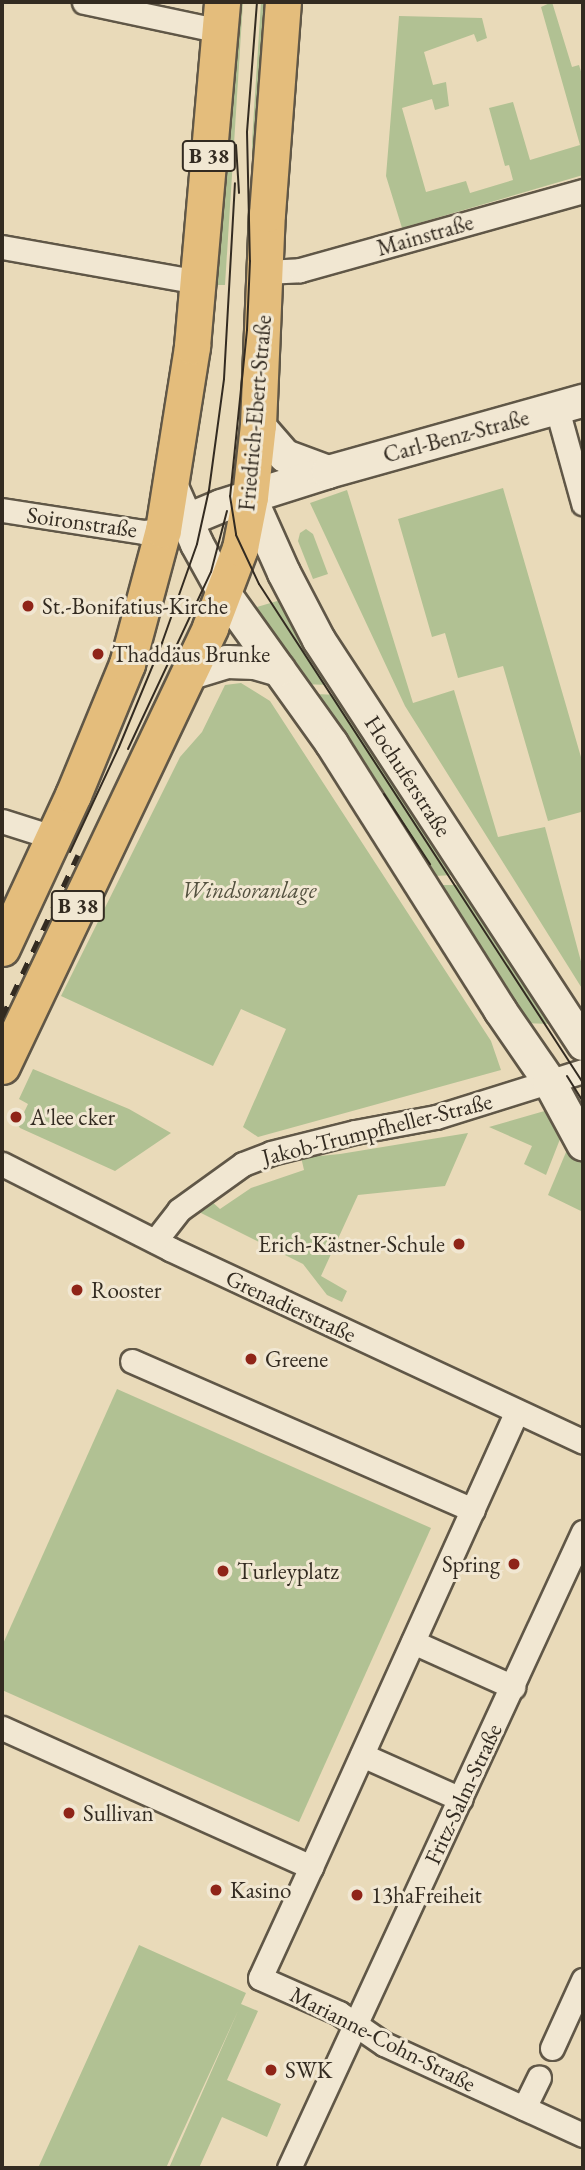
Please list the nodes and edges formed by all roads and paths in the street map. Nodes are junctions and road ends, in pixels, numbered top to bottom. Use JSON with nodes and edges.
{"nodes":[{"id":1,"x":84,"y":2,"type":"edge"},
{"id":2,"x":283,"y":2,"type":"edge"},
{"id":3,"x":221,"y":16,"type":"edge"},
{"id":4,"x":583,"y":191,"type":"edge"},
{"id":5,"x":2,"y":247,"type":"edge"},
{"id":6,"x":265,"y":272,"type":"junction"},
{"id":7,"x":198,"y":282,"type":"junction"},
{"id":8,"x":570,"y":405,"type":"edge"},
{"id":9,"x":258,"y":425,"type":"junction"},
{"id":10,"x":328,"y":472,"type":"junction"},
{"id":11,"x":250,"y":497,"type":"junction"},
{"id":12,"x":583,"y":503,"type":"edge"},
{"id":13,"x":2,"y":510,"type":"edge"},
{"id":14,"x":175,"y":525,"type":"junction"},
{"id":15,"x":224,"y":593,"type":"junction"},
{"id":16,"x":279,"y":670,"type":"junction"},
{"id":17,"x":188,"y":674,"type":"junction"},
{"id":18,"x":2,"y":821,"type":"edge"},
{"id":19,"x":52,"y":837,"type":"junction"},
{"id":20,"x":2,"y":948,"type":"edge"},
{"id":21,"x":583,"y":1044,"type":"edge"},
{"id":22,"x":2,"y":1066,"type":"edge"},
{"id":23,"x":583,"y":1071,"type":"edge"},
{"id":24,"x":549,"y":1081,"type":"junction"},
{"id":25,"x":583,"y":1144,"type":"edge"},
{"id":26,"x":2,"y":1164,"type":"edge"},
{"id":27,"x":155,"y":1241,"type":"junction"},
{"id":28,"x":132,"y":1361,"type":"dead end"},
{"id":29,"x":517,"y":1411,"type":"junction"},
{"id":30,"x":583,"y":1441,"type":"edge"},
{"id":31,"x":472,"y":1510,"type":"junction"},
{"id":32,"x":583,"y":1532,"type":"edge"},
{"id":33,"x":413,"y":1642,"type":"junction"},
{"id":34,"x":513,"y":1686,"type":"junction"},
{"id":35,"x":2,"y":1728,"type":"edge"},
{"id":36,"x":362,"y":1755,"type":"junction"},
{"id":37,"x":461,"y":1799,"type":"junction"},
{"id":38,"x":311,"y":1867,"type":"junction"},
{"id":39,"x":583,"y":1980,"type":"edge"},
{"id":40,"x":356,"y":2026,"type":"junction"},
{"id":41,"x":552,"y":2048,"type":"dead end"},
{"id":42,"x":540,"y":2077,"type":"dead end"},
{"id":43,"x":524,"y":2108,"type":"junction"},
{"id":44,"x":583,"y":2135,"type":"edge"},
{"id":45,"x":289,"y":2168,"type":"edge"}],
"edges":[{"from":1,"to":3,"type":"street"},
{"from":2,"to":6,"type":"main road","name":"Friedrich-Ebert-Straße","number":"B 38"},
{"from":3,"to":7,"type":"main road","number":"B 38"},
{"from":4,"to":6,"type":"street","name":"Mainstraße"},
{"from":5,"to":7,"type":"street"},
{"from":6,"to":9,"type":"main road","name":"Friedrich-Ebert-Straße","number":"B 38"},
{"from":7,"to":14,"type":"main road","number":"B 38"},
{"from":8,"to":10,"type":"street","name":"Carl-Benz-Straße"},
{"from":8,"to":12,"type":"street"},
{"from":9,"to":10,"type":"street"},
{"from":9,"to":11,"type":"main road","name":"Friedrich-Ebert-Straße","number":"B 38"},
{"from":10,"to":11,"type":"street","name":"Carl-Benz-Straße"},
{"from":11,"to":14,"type":"street","name":"Carl-Benz-Straße"},
{"from":11,"to":15,"type":"main road","name":"Friedrich-Ebert-Straße","number":"B 38"},
{"from":11,"to":21,"type":"street","name":"Hochuferstraße"},
{"from":13,"to":14,"type":"street","name":"Soironstraße"},
{"from":14,"to":15,"type":"street","name":"Hochuferstraße"},
{"from":14,"to":19,"type":"main road","number":"B 38"},
{"from":15,"to":16,"type":"street","name":"Hochuferstraße"},
{"from":15,"to":17,"type":"main road","name":"Friedrich-Ebert-Straße","number":"B 38"},
{"from":16,"to":17,"type":"street"},
{"from":16,"to":24,"type":"street","name":"Hochuferstraße"},
{"from":17,"to":22,"type":"main road","name":"Friedrich-Ebert-Straße","number":"B 38"},
{"from":18,"to":19,"type":"street"},
{"from":19,"to":20,"type":"main road","number":"B 38"},
{"from":23,"to":24,"type":"street","name":"Jakob-Trumpfheller-Straße"},
{"from":24,"to":25,"type":"street","name":"Hochuferstraße"},
{"from":24,"to":27,"type":"street","name":"Jakob-Trumpfheller-Straße"},
{"from":26,"to":27,"type":"street","name":"Grenadierstraße"},
{"from":27,"to":29,"type":"street","name":"Grenadierstraße"},
{"from":28,"to":31,"type":"street"},
{"from":29,"to":30,"type":"street","name":"Grenadierstraße"},
{"from":29,"to":31,"type":"street"},
{"from":31,"to":33,"type":"street"},
{"from":32,"to":34,"type":"street","name":"Fritz-Salm-Straße"},
{"from":33,"to":34,"type":"street"},
{"from":33,"to":36,"type":"street"},
{"from":34,"to":37,"type":"street","name":"Fritz-Salm-Straße"},
{"from":35,"to":38,"type":"street"},
{"from":36,"to":37,"type":"street"},
{"from":36,"to":38,"type":"street"},
{"from":37,"to":40,"type":"street","name":"Fritz-Salm-Straße"},
{"from":38,"to":40,"type":"street","name":"Marianne-Cohn-Straße"},
{"from":39,"to":41,"type":"street"},
{"from":40,"to":43,"type":"street","name":"Marianne-Cohn-Straße"},
{"from":40,"to":45,"type":"street","name":"Fritz-Salm-Straße"},
{"from":42,"to":43,"type":"street"},
{"from":43,"to":44,"type":"street","name":"Marianne-Cohn-Straße"}]}
